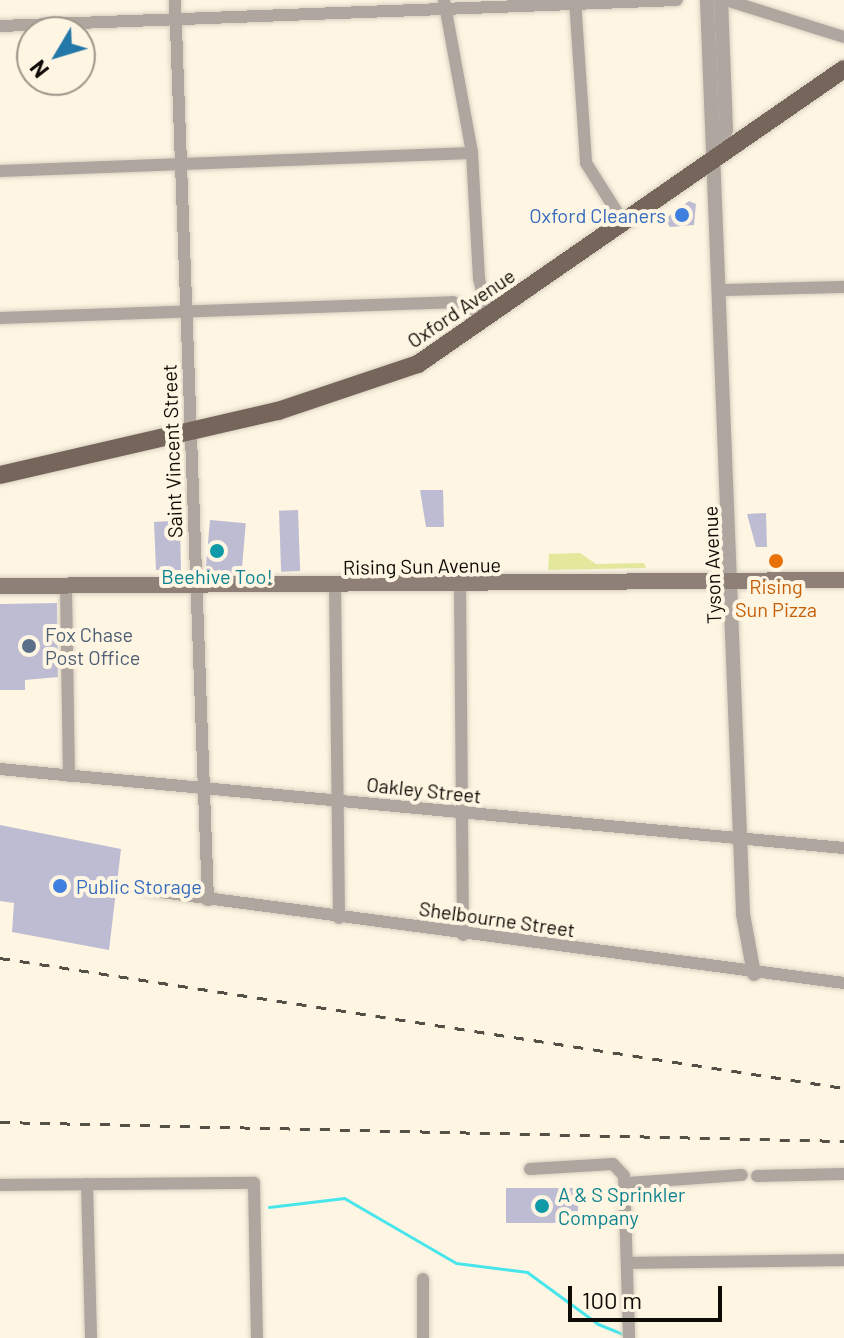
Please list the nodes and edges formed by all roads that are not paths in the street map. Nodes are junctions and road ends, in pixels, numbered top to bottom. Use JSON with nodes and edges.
{"nodes":[{"id":1,"x":175,"y":0,"type":"edge"},
{"id":2,"x":677,"y":0,"type":"edge"},
{"id":3,"x":707,"y":0,"type":"edge"},
{"id":4,"x":724,"y":0,"type":"edge"},
{"id":5,"x":575,"y":2,"type":"edge"},
{"id":6,"x":444,"y":5,"type":"edge"},
{"id":7,"x":176,"y":20,"type":"junction"},
{"id":8,"x":0,"y":26,"type":"edge"},
{"id":9,"x":844,"y":37,"type":"edge"},
{"id":10,"x":844,"y":69,"type":"edge"},
{"id":11,"x":472,"y":153,"type":"junction"},
{"id":12,"x":717,"y":154,"type":"junction"},
{"id":13,"x":181,"y":164,"type":"junction"},
{"id":14,"x":0,"y":171,"type":"edge"},
{"id":15,"x":624,"y":223,"type":"junction"},
{"id":16,"x":844,"y":287,"type":"edge"},
{"id":17,"x":722,"y":290,"type":"junction"},
{"id":18,"x":187,"y":310,"type":"junction"},
{"id":19,"x":489,"y":316,"type":"junction"},
{"id":20,"x":0,"y":318,"type":"edge"},
{"id":21,"x":191,"y":432,"type":"junction"},
{"id":22,"x":0,"y":475,"type":"edge"},
{"id":23,"x":844,"y":580,"type":"edge"},
{"id":24,"x":733,"y":582,"type":"junction"},
{"id":25,"x":0,"y":586,"type":"edge"},
{"id":26,"x":335,"y":586,"type":"junction"},
{"id":27,"x":460,"y":586,"type":"junction"},
{"id":28,"x":66,"y":587,"type":"junction"},
{"id":29,"x":196,"y":588,"type":"junction"},
{"id":30,"x":0,"y":769,"type":"edge"},
{"id":31,"x":69,"y":776,"type":"junction"},
{"id":32,"x":203,"y":790,"type":"junction"},
{"id":33,"x":339,"y":802,"type":"junction"},
{"id":34,"x":462,"y":814,"type":"junction"},
{"id":35,"x":740,"y":838,"type":"junction"},
{"id":36,"x":844,"y":848,"type":"edge"},
{"id":37,"x":146,"y":890,"type":"dead end"},
{"id":38,"x":208,"y":900,"type":"junction"},
{"id":39,"x":339,"y":918,"type":"junction"},
{"id":40,"x":463,"y":935,"type":"junction"},
{"id":41,"x":754,"y":974,"type":"junction"},
{"id":42,"x":844,"y":983,"type":"edge"},
{"id":43,"x":530,"y":1169,"type":"dead end"},
{"id":44,"x":844,"y":1174,"type":"edge"},
{"id":45,"x":742,"y":1175,"type":"dead end"},
{"id":46,"x":757,"y":1176,"type":"dead end"},
{"id":47,"x":627,"y":1183,"type":"junction"},
{"id":48,"x":87,"y":1184,"type":"junction"},
{"id":49,"x":0,"y":1185,"type":"edge"},
{"id":50,"x":844,"y":1260,"type":"edge"},
{"id":51,"x":628,"y":1263,"type":"junction"},
{"id":52,"x":423,"y":1279,"type":"dead end"},
{"id":53,"x":91,"y":1338,"type":"edge"},
{"id":54,"x":257,"y":1338,"type":"edge"},
{"id":55,"x":423,"y":1338,"type":"edge"},
{"id":56,"x":629,"y":1338,"type":"edge"}],
"edges":[{"from":1,"to":7,"type":"street","name":"Saint Vincent Street"},
{"from":2,"to":5,"type":"street"},
{"from":3,"to":12,"type":"street","name":"Tyson Avenue"},
{"from":4,"to":9,"type":"street"},
{"from":4,"to":12,"type":"street","name":"Tyson Avenue"},
{"from":5,"to":6,"type":"street"},
{"from":5,"to":15,"type":"street"},
{"from":6,"to":7,"type":"street"},
{"from":6,"to":11,"type":"street"},
{"from":7,"to":8,"type":"street"},
{"from":7,"to":13,"type":"street","name":"Saint Vincent Street"},
{"from":10,"to":12,"type":"main road","name":"Oxford Avenue"},
{"from":11,"to":13,"type":"street"},
{"from":11,"to":19,"type":"street"},
{"from":12,"to":15,"type":"main road","name":"Oxford Avenue"},
{"from":12,"to":17,"type":"street","name":"Tyson Avenue"},
{"from":13,"to":14,"type":"street"},
{"from":13,"to":18,"type":"street","name":"Saint Vincent Street"},
{"from":15,"to":19,"type":"main road","name":"Oxford Avenue"},
{"from":16,"to":17,"type":"street"},
{"from":17,"to":24,"type":"street","name":"Tyson Avenue"},
{"from":18,"to":19,"type":"street"},
{"from":18,"to":20,"type":"street"},
{"from":18,"to":21,"type":"street","name":"Saint Vincent Street"},
{"from":19,"to":21,"type":"main road","name":"Oxford Avenue"},
{"from":21,"to":22,"type":"main road","name":"Oxford Avenue"},
{"from":21,"to":29,"type":"street","name":"Saint Vincent Street"},
{"from":23,"to":24,"type":"main road","name":"Rising Sun Avenue"},
{"from":24,"to":27,"type":"main road","name":"Rising Sun Avenue"},
{"from":24,"to":35,"type":"street","name":"Tyson Avenue"},
{"from":25,"to":28,"type":"main road","name":"Rising Sun Avenue"},
{"from":26,"to":27,"type":"main road","name":"Rising Sun Avenue"},
{"from":26,"to":29,"type":"main road","name":"Rising Sun Avenue"},
{"from":26,"to":33,"type":"street"},
{"from":27,"to":34,"type":"street"},
{"from":28,"to":29,"type":"main road","name":"Rising Sun Avenue"},
{"from":28,"to":31,"type":"street"},
{"from":29,"to":32,"type":"street","name":"Saint Vincent Street"},
{"from":30,"to":31,"type":"street","name":"Oakley Street"},
{"from":31,"to":32,"type":"street","name":"Oakley Street"},
{"from":32,"to":33,"type":"street","name":"Oakley Street"},
{"from":32,"to":38,"type":"street","name":"Saint Vincent Street"},
{"from":33,"to":34,"type":"street","name":"Oakley Street"},
{"from":33,"to":39,"type":"street"},
{"from":34,"to":35,"type":"street","name":"Oakley Street"},
{"from":34,"to":40,"type":"street"},
{"from":35,"to":36,"type":"street","name":"Oakley Street"},
{"from":35,"to":41,"type":"street","name":"Tyson Avenue"},
{"from":37,"to":38,"type":"street","name":"Shelbourne Street"},
{"from":38,"to":39,"type":"street","name":"Shelbourne Street"},
{"from":39,"to":40,"type":"street","name":"Shelbourne Street"},
{"from":40,"to":41,"type":"street","name":"Shelbourne Street"},
{"from":41,"to":42,"type":"street","name":"Shelbourne Street"},
{"from":43,"to":47,"type":"street"},
{"from":44,"to":46,"type":"street"},
{"from":45,"to":47,"type":"street"},
{"from":47,"to":51,"type":"street"},
{"from":48,"to":49,"type":"street"},
{"from":48,"to":53,"type":"street"},
{"from":48,"to":54,"type":"street"},
{"from":50,"to":51,"type":"street"},
{"from":51,"to":56,"type":"street"},
{"from":52,"to":55,"type":"street"}]}
